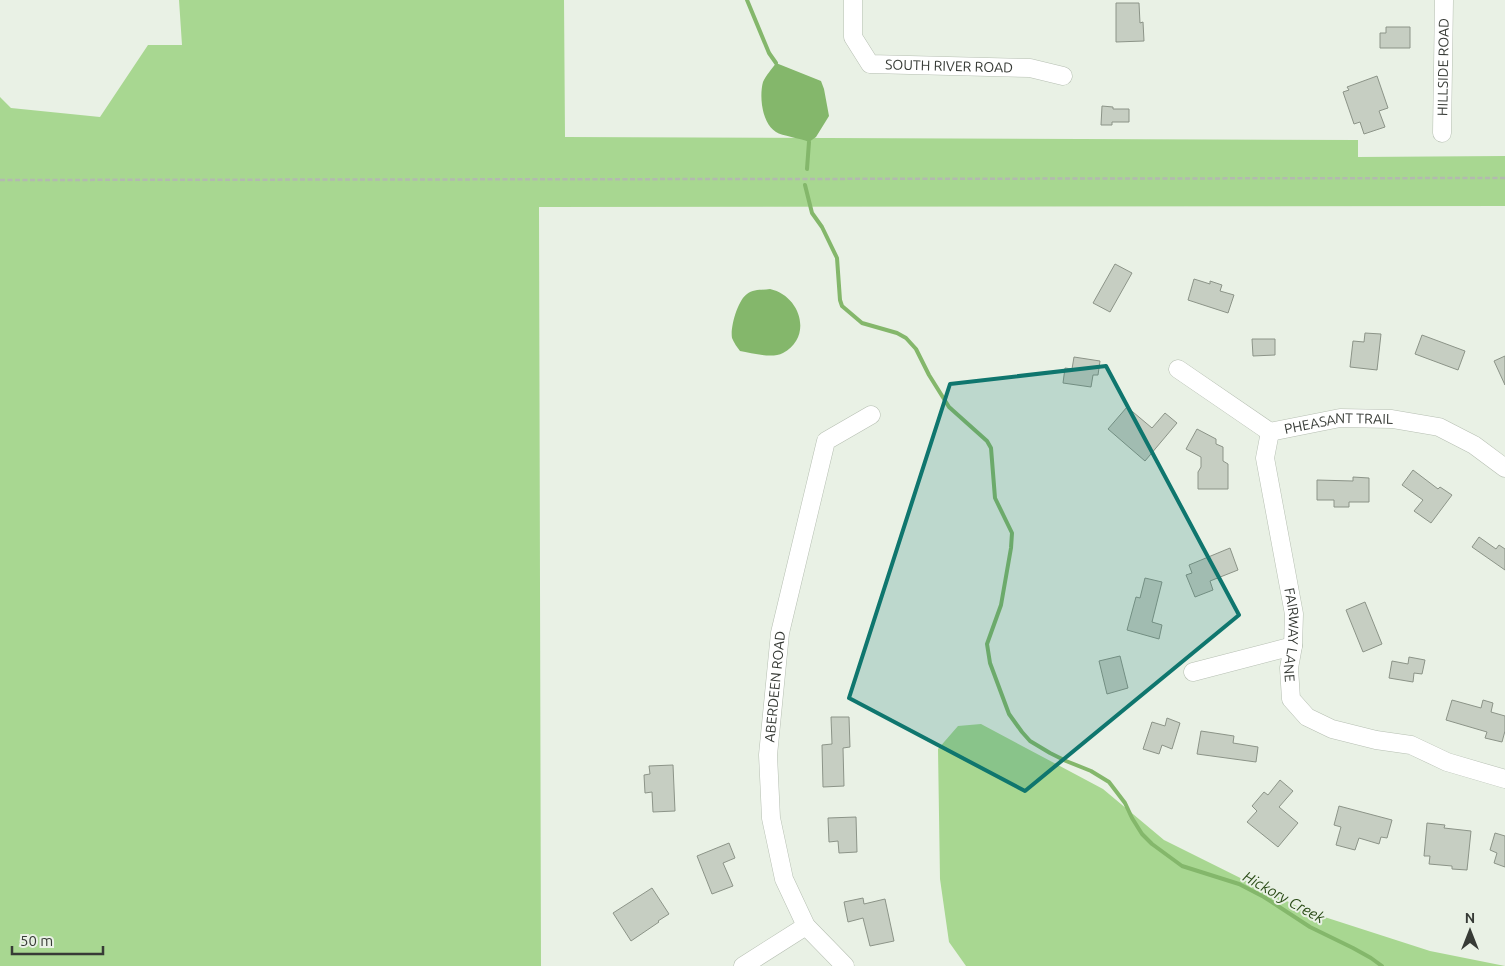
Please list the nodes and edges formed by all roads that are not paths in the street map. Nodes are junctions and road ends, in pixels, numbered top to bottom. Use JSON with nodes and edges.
{"nodes":[{"id":1,"x":854,"y":0,"type":"edge"},
{"id":2,"x":1444,"y":0,"type":"edge"},
{"id":3,"x":1063,"y":76,"type":"dead end"},
{"id":4,"x":1442,"y":133,"type":"dead end"},
{"id":5,"x":1178,"y":369,"type":"dead end"},
{"id":6,"x":872,"y":416,"type":"dead end"},
{"id":7,"x":1270,"y":432,"type":"junction"},
{"id":8,"x":1505,"y":468,"type":"edge"},
{"id":9,"x":1293,"y":646,"type":"junction"},
{"id":10,"x":1193,"y":672,"type":"dead end"},
{"id":11,"x":1505,"y":779,"type":"edge"},
{"id":12,"x":806,"y":926,"type":"junction"},
{"id":13,"x":743,"y":966,"type":"edge"},
{"id":14,"x":845,"y":966,"type":"edge"}],
"edges":[{"from":1,"to":3,"type":"street","name":"SOUTH RIVER ROAD"},
{"from":2,"to":4,"type":"street","name":"HILLSIDE ROAD"},
{"from":5,"to":7,"type":"street","name":"PHEASANT TRAIL"},
{"from":6,"to":12,"type":"street","name":"ABERDEEN ROAD"},
{"from":7,"to":8,"type":"street","name":"PHEASANT TRAIL"},
{"from":7,"to":9,"type":"street","name":"FAIRWAY LANE"},
{"from":9,"to":10,"type":"street"},
{"from":9,"to":11,"type":"street","name":"FAIRWAY LANE"},
{"from":12,"to":13,"type":"street"},
{"from":12,"to":14,"type":"street","name":"ABERDEEN ROAD"}]}
